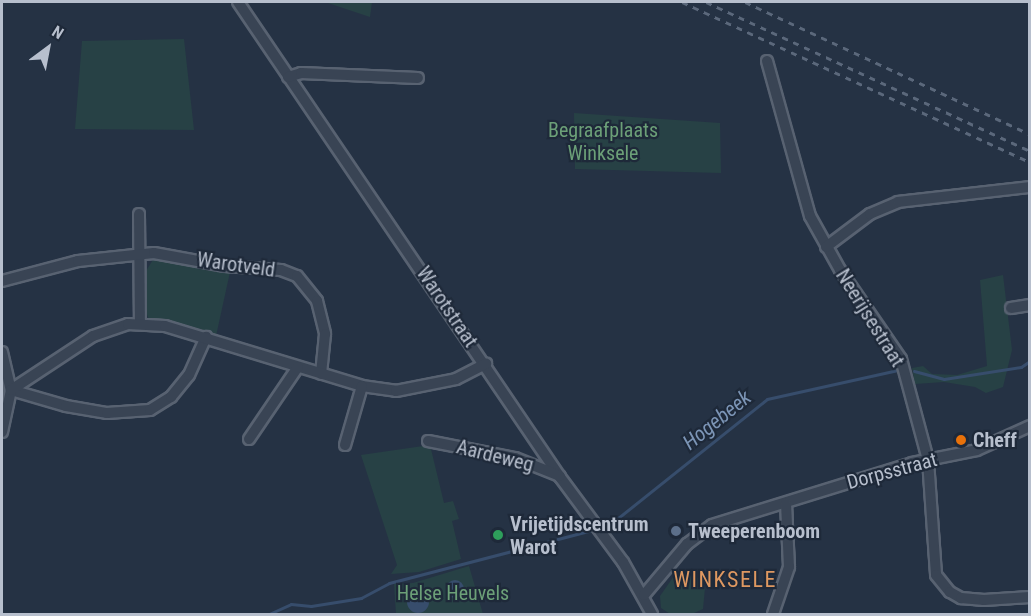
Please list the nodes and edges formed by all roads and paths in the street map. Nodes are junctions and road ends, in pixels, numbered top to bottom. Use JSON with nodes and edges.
{"nodes":[{"id":1,"x":238,"y":2,"type":"edge"},
{"id":2,"x":767,"y":61,"type":"dead end"},
{"id":3,"x":288,"y":77,"type":"junction"},
{"id":4,"x":418,"y":78,"type":"dead end"},
{"id":5,"x":1029,"y":187,"type":"edge"},
{"id":6,"x":139,"y":214,"type":"dead end"},
{"id":7,"x":826,"y":247,"type":"junction"},
{"id":8,"x":141,"y":255,"type":"junction"},
{"id":9,"x":2,"y":281,"type":"edge"},
{"id":10,"x":1029,"y":305,"type":"edge"},
{"id":11,"x":1011,"y":308,"type":"dead end"},
{"id":12,"x":140,"y":323,"type":"junction"},
{"id":13,"x":206,"y":337,"type":"junction"},
{"id":14,"x":2,"y":352,"type":"edge"},
{"id":15,"x":486,"y":364,"type":"junction"},
{"id":16,"x":298,"y":367,"type":"junction"},
{"id":17,"x":321,"y":374,"type":"junction"},
{"id":18,"x":362,"y":386,"type":"junction"},
{"id":19,"x":11,"y":390,"type":"junction"},
{"id":20,"x":1029,"y":426,"type":"edge"},
{"id":21,"x":2,"y":432,"type":"edge"},
{"id":22,"x":249,"y":439,"type":"dead end"},
{"id":23,"x":428,"y":441,"type":"dead end"},
{"id":24,"x":345,"y":445,"type":"dead end"},
{"id":25,"x":928,"y":460,"type":"junction"},
{"id":26,"x":560,"y":477,"type":"junction"},
{"id":27,"x":786,"y":503,"type":"junction"},
{"id":28,"x":644,"y":595,"type":"junction"},
{"id":29,"x":1029,"y":597,"type":"edge"},
{"id":30,"x":652,"y":615,"type":"edge"},
{"id":31,"x":773,"y":615,"type":"edge"}],
"edges":[{"from":1,"to":3,"type":"street","name":"Warotstraat"},
{"from":2,"to":7,"type":"street","name":"Neerijsestraat"},
{"from":3,"to":4,"type":"street"},
{"from":3,"to":15,"type":"street","name":"Warotstraat"},
{"from":5,"to":7,"type":"street","name":"Neerijsestraat"},
{"from":6,"to":8,"type":"street"},
{"from":7,"to":25,"type":"street","name":"Neerijsestraat"},
{"from":8,"to":9,"type":"street","name":"Warotveld"},
{"from":8,"to":12,"type":"street"},
{"from":8,"to":17,"type":"street","name":"Warotveld"},
{"from":10,"to":11,"type":"street"},
{"from":12,"to":13,"type":"street"},
{"from":12,"to":19,"type":"street"},
{"from":13,"to":16,"type":"street"},
{"from":13,"to":19,"type":"street"},
{"from":14,"to":19,"type":"street"},
{"from":15,"to":18,"type":"street"},
{"from":15,"to":26,"type":"street","name":"Warotstraat"},
{"from":16,"to":17,"type":"street"},
{"from":16,"to":22,"type":"street"},
{"from":17,"to":18,"type":"street"},
{"from":18,"to":24,"type":"street"},
{"from":19,"to":21,"type":"street"},
{"from":20,"to":25,"type":"street","name":"Dorpsstraat"},
{"from":23,"to":26,"type":"street","name":"Aardeweg"},
{"from":25,"to":27,"type":"street","name":"Dorpsstraat"},
{"from":25,"to":29,"type":"street","name":"Neerijsestraat"},
{"from":26,"to":28,"type":"street","name":"Warotstraat"},
{"from":27,"to":28,"type":"street","name":"Dorpsstraat"},
{"from":27,"to":31,"type":"street"},
{"from":28,"to":30,"type":"street","name":"Warotstraat"}]}
